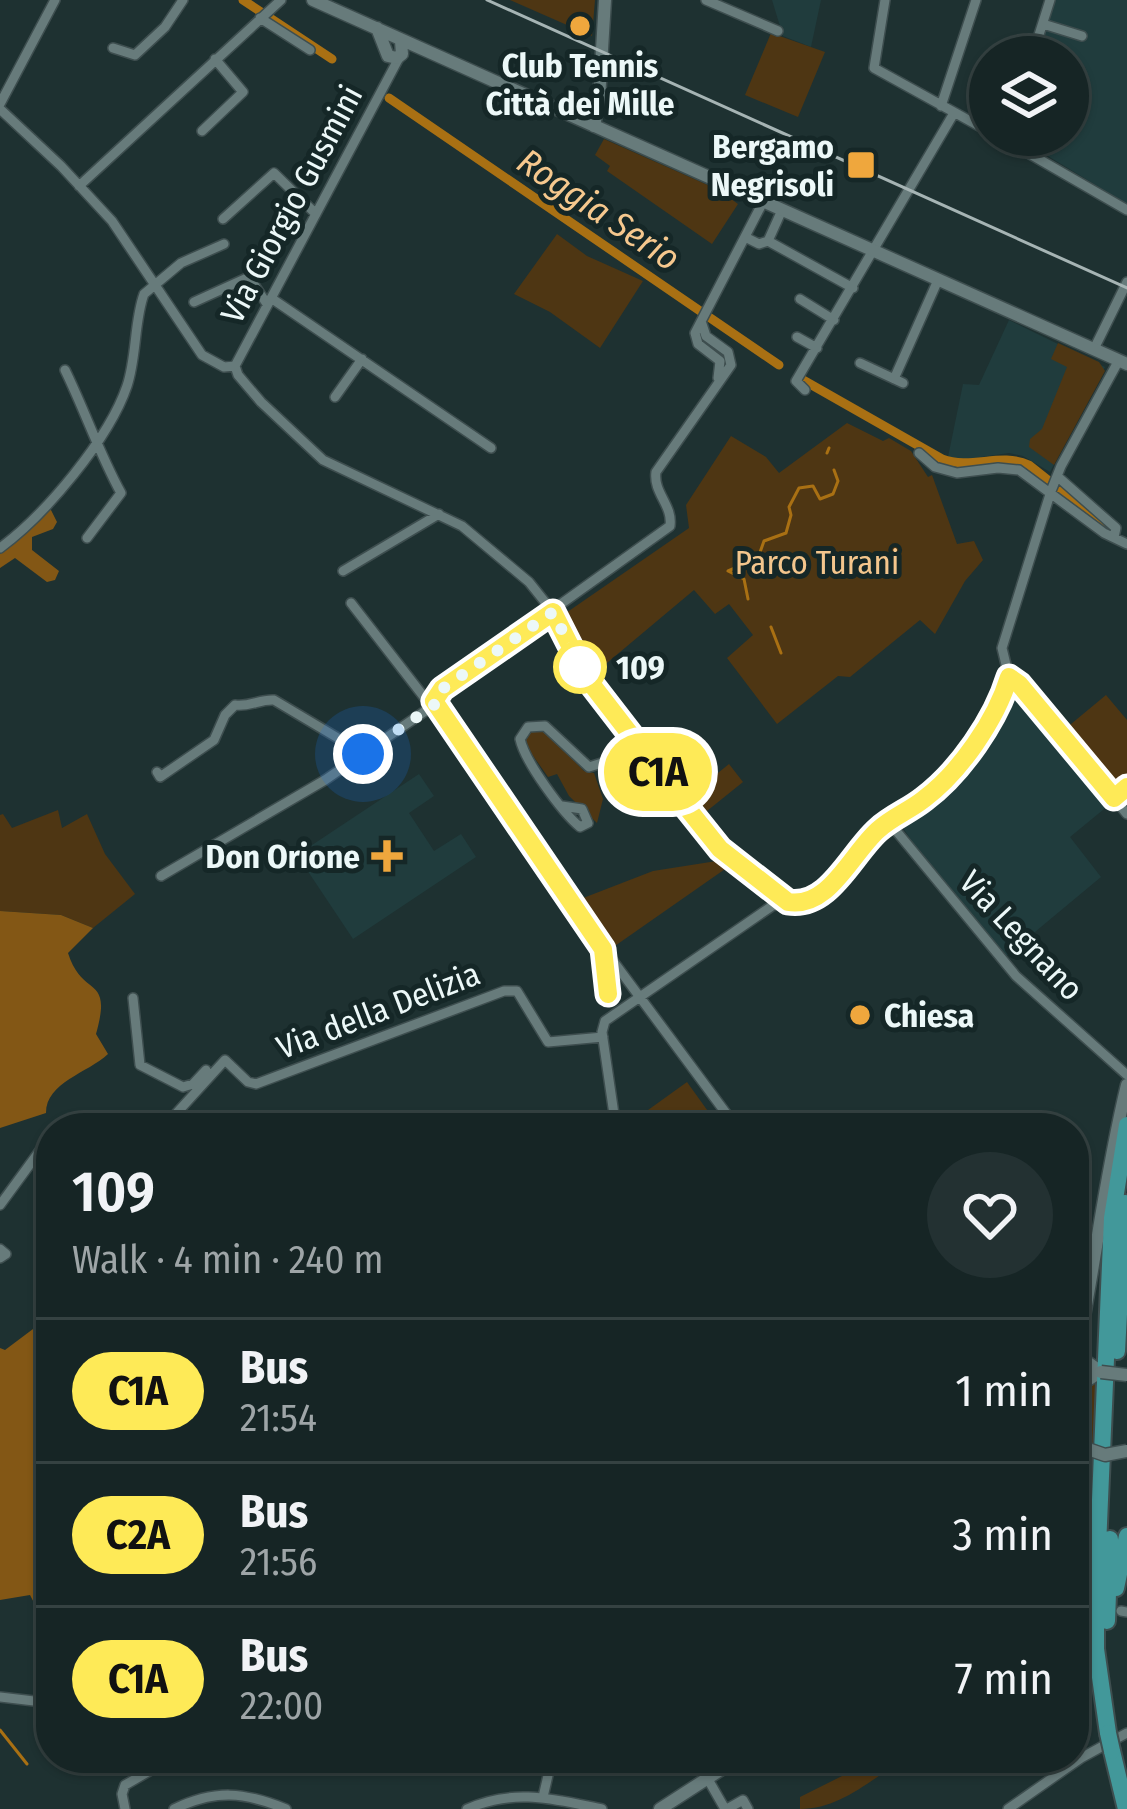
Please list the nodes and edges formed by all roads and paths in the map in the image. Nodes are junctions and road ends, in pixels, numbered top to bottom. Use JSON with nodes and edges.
{"nodes":[{"id":1,"x":55,"y":0,"type":"edge"},
{"id":2,"x":183,"y":0,"type":"edge"},
{"id":3,"x":313,"y":0,"type":"edge"},
{"id":4,"x":605,"y":0,"type":"edge"},
{"id":5,"x":706,"y":0,"type":"edge"},
{"id":6,"x":884,"y":0,"type":"edge"},
{"id":7,"x":976,"y":0,"type":"edge"},
{"id":8,"x":1050,"y":0,"type":"edge"},
{"id":9,"x":276,"y":4,"type":"edge"},
{"id":10,"x":260,"y":18,"type":"junction"},
{"id":11,"x":1043,"y":24,"type":"junction"},
{"id":12,"x":778,"y":31,"type":"dead end"},
{"id":13,"x":1039,"y":36,"type":"edge"},
{"id":14,"x":1082,"y":36,"type":"dead end"},
{"id":15,"x":113,"y":48,"type":"dead end"},
{"id":16,"x":310,"y":50,"type":"dead end"},
{"id":17,"x":398,"y":50,"type":"junction"},
{"id":18,"x":215,"y":59,"type":"junction"},
{"id":19,"x":0,"y":106,"type":"edge"},
{"id":20,"x":941,"y":106,"type":"junction"},
{"id":21,"x":954,"y":113,"type":"junction"},
{"id":22,"x":969,"y":120,"type":"edge"},
{"id":23,"x":594,"y":126,"type":"junction"},
{"id":24,"x":202,"y":131,"type":"dead end"},
{"id":25,"x":1036,"y":156,"type":"edge"},
{"id":26,"x":79,"y":186,"type":"junction"},
{"id":27,"x":763,"y":202,"type":"junction"},
{"id":28,"x":782,"y":210,"type":"junction"},
{"id":29,"x":1127,"y":210,"type":"edge"},
{"id":30,"x":316,"y":214,"type":"junction"},
{"id":31,"x":223,"y":219,"type":"dead end"},
{"id":32,"x":745,"y":237,"type":"junction"},
{"id":33,"x":768,"y":241,"type":"junction"},
{"id":34,"x":224,"y":244,"type":"dead end"},
{"id":35,"x":873,"y":250,"type":"junction"},
{"id":36,"x":938,"y":280,"type":"junction"},
{"id":37,"x":1127,"y":282,"type":"edge"},
{"id":38,"x":152,"y":285,"type":"junction"},
{"id":39,"x":853,"y":288,"type":"junction"},
{"id":40,"x":800,"y":299,"type":"dead end"},
{"id":41,"x":269,"y":301,"type":"junction"},
{"id":42,"x":194,"y":302,"type":"dead end"},
{"id":43,"x":834,"y":320,"type":"junction"},
{"id":44,"x":797,"y":337,"type":"dead end"},
{"id":45,"x":817,"y":348,"type":"junction"},
{"id":46,"x":1094,"y":349,"type":"junction"},
{"id":47,"x":362,"y":358,"type":"junction"},
{"id":48,"x":860,"y":362,"type":"dead end"},
{"id":49,"x":1123,"y":362,"type":"edge"},
{"id":50,"x":235,"y":366,"type":"junction"},
{"id":51,"x":64,"y":370,"type":"dead end"},
{"id":52,"x":806,"y":390,"type":"dead end"},
{"id":53,"x":335,"y":397,"type":"dead end"},
{"id":54,"x":95,"y":440,"type":"junction"},
{"id":55,"x":491,"y":448,"type":"dead end"},
{"id":56,"x":920,"y":453,"type":"dead end"},
{"id":57,"x":1057,"y":477,"type":"junction"},
{"id":58,"x":1051,"y":491,"type":"junction"},
{"id":59,"x":440,"y":514,"type":"junction"},
{"id":60,"x":1114,"y":537,"type":"junction"},
{"id":61,"x":87,"y":538,"type":"dead end"},
{"id":62,"x":1127,"y":544,"type":"edge"},
{"id":63,"x":0,"y":548,"type":"edge"},
{"id":64,"x":343,"y":571,"type":"dead end"},
{"id":65,"x":351,"y":603,"type":"dead end"},
{"id":66,"x":553,"y":612,"type":"junction"},
{"id":67,"x":1009,"y":677,"type":"junction"},
{"id":68,"x":413,"y":681,"type":"junction"},
{"id":69,"x":442,"y":689,"type":"junction"},
{"id":70,"x":434,"y":705,"type":"junction"},
{"id":71,"x":633,"y":738,"type":"junction"},
{"id":72,"x":363,"y":754,"type":"junction"},
{"id":73,"x":157,"y":772,"type":"dead end"},
{"id":74,"x":562,"y":806,"type":"dead end"},
{"id":75,"x":1127,"y":814,"type":"edge"},
{"id":76,"x":888,"y":821,"type":"junction"},
{"id":77,"x":161,"y":876,"type":"dead end"},
{"id":78,"x":788,"y":902,"type":"junction"},
{"id":79,"x":638,"y":997,"type":"junction"},
{"id":80,"x":133,"y":998,"type":"dead end"},
{"id":81,"x":603,"y":1037,"type":"junction"},
{"id":82,"x":225,"y":1060,"type":"junction"},
{"id":83,"x":1127,"y":1075,"type":"edge"},
{"id":84,"x":1127,"y":1085,"type":"edge"},
{"id":85,"x":177,"y":1113,"type":"edge"},
{"id":86,"x":614,"y":1113,"type":"edge"},
{"id":87,"x":726,"y":1113,"type":"edge"},
{"id":88,"x":1127,"y":1125,"type":"edge"},
{"id":89,"x":36,"y":1156,"type":"edge"},
{"id":90,"x":1127,"y":1178,"type":"edge"},
{"id":91,"x":0,"y":1205,"type":"edge"},
{"id":92,"x":0,"y":1249,"type":"edge"},
{"id":93,"x":0,"y":1258,"type":"edge"},
{"id":94,"x":1089,"y":1298,"type":"edge"},
{"id":95,"x":1089,"y":1374,"type":"edge"},
{"id":96,"x":1127,"y":1375,"type":"edge"},
{"id":97,"x":1127,"y":1451,"type":"edge"},
{"id":98,"x":1089,"y":1455,"type":"edge"},
{"id":99,"x":1089,"y":1534,"type":"edge"},
{"id":100,"x":1127,"y":1536,"type":"edge"},
{"id":101,"x":1102,"y":1649,"type":"junction"},
{"id":102,"x":0,"y":1696,"type":"edge"},
{"id":103,"x":36,"y":1700,"type":"edge"},
{"id":104,"x":1117,"y":1739,"type":"edge"},
{"id":105,"x":1089,"y":1754,"type":"edge"},
{"id":106,"x":145,"y":1773,"type":"edge"},
{"id":107,"x":707,"y":1773,"type":"edge"},
{"id":108,"x":719,"y":1773,"type":"edge"},
{"id":109,"x":1060,"y":1773,"type":"edge"},
{"id":110,"x":1127,"y":1777,"type":"edge"},
{"id":111,"x":709,"y":1781,"type":"junction"},
{"id":112,"x":545,"y":1802,"type":"edge"},
{"id":113,"x":187,"y":1806,"type":"edge"},
{"id":114,"x":125,"y":1809,"type":"edge"},
{"id":115,"x":174,"y":1809,"type":"edge"},
{"id":116,"x":286,"y":1809,"type":"edge"},
{"id":117,"x":466,"y":1809,"type":"edge"},
{"id":118,"x":602,"y":1809,"type":"edge"},
{"id":119,"x":646,"y":1809,"type":"edge"},
{"id":120,"x":659,"y":1809,"type":"edge"},
{"id":121,"x":726,"y":1809,"type":"edge"},
{"id":122,"x":748,"y":1809,"type":"edge"},
{"id":123,"x":1008,"y":1809,"type":"edge"},
{"id":124,"x":1126,"y":1809,"type":"edge"}],
"edges":[{"from":1,"to":19,"type":"street"},
{"from":2,"to":15,"type":"street"},
{"from":3,"to":17,"type":"street"},
{"from":4,"to":23,"type":"street"},
{"from":5,"to":12,"type":"street"},
{"from":6,"to":20,"type":"street"},
{"from":7,"to":20,"type":"street"},
{"from":8,"to":11,"type":"street"},
{"from":9,"to":10,"type":"street"},
{"from":10,"to":16,"type":"street"},
{"from":10,"to":18,"type":"street"},
{"from":11,"to":13,"type":"street"},
{"from":11,"to":14,"type":"street"},
{"from":17,"to":23,"type":"street"},
{"from":17,"to":30,"type":"street","name":"Via Giorgio Gusmini"},
{"from":18,"to":24,"type":"street"},
{"from":18,"to":26,"type":"street"},
{"from":19,"to":26,"type":"street"},
{"from":20,"to":21,"type":"street"},
{"from":21,"to":22,"type":"street"},
{"from":21,"to":35,"type":"street"},
{"from":23,"to":27,"type":"street"},
{"from":25,"to":29,"type":"street"},
{"from":26,"to":38,"type":"street"},
{"from":27,"to":28,"type":"street"},
{"from":27,"to":32,"type":"street"},
{"from":28,"to":33,"type":"street"},
{"from":28,"to":35,"type":"street"},
{"from":30,"to":31,"type":"street"},
{"from":30,"to":41,"type":"street","name":"Via Giorgio Gusmini"},
{"from":32,"to":33,"type":"street"},
{"from":32,"to":66,"type":"street"},
{"from":33,"to":39,"type":"street"},
{"from":34,"to":38,"type":"street"},
{"from":35,"to":36,"type":"street"},
{"from":35,"to":39,"type":"street"},
{"from":36,"to":46,"type":"street"},
{"from":36,"to":48,"type":"street"},
{"from":37,"to":46,"type":"street"},
{"from":38,"to":50,"type":"street"},
{"from":38,"to":54,"type":"street"},
{"from":39,"to":43,"type":"street"},
{"from":40,"to":43,"type":"street"},
{"from":41,"to":42,"type":"street"},
{"from":41,"to":47,"type":"street"},
{"from":41,"to":50,"type":"street","name":"Via Giorgio Gusmini"},
{"from":43,"to":45,"type":"street"},
{"from":44,"to":45,"type":"street"},
{"from":45,"to":52,"type":"street"},
{"from":46,"to":49,"type":"street"},
{"from":47,"to":53,"type":"street"},
{"from":47,"to":55,"type":"street"},
{"from":49,"to":57,"type":"street"},
{"from":50,"to":59,"type":"street"},
{"from":51,"to":54,"type":"street"},
{"from":54,"to":61,"type":"street"},
{"from":54,"to":63,"type":"street"},
{"from":56,"to":58,"type":"street"},
{"from":57,"to":58,"type":"street"},
{"from":57,"to":60,"type":"street"},
{"from":58,"to":60,"type":"street"},
{"from":58,"to":67,"type":"street"},
{"from":59,"to":64,"type":"street"},
{"from":59,"to":66,"type":"street"},
{"from":60,"to":62,"type":"street"},
{"from":65,"to":68,"type":"street"},
{"from":66,"to":69,"type":"street"},
{"from":66,"to":71,"type":"street"},
{"from":67,"to":75,"type":"street"},
{"from":67,"to":76,"type":"street"},
{"from":68,"to":69,"type":"street"},
{"from":68,"to":70,"type":"street"},
{"from":69,"to":70,"type":"street"},
{"from":70,"to":72,"type":"street"},
{"from":70,"to":79,"type":"street"},
{"from":71,"to":74,"type":"street"},
{"from":71,"to":78,"type":"street"},
{"from":72,"to":73,"type":"street"},
{"from":72,"to":77,"type":"street"},
{"from":76,"to":78,"type":"street"},
{"from":76,"to":83,"type":"street","name":"Via Legnano"},
{"from":78,"to":79,"type":"street"},
{"from":79,"to":81,"type":"street"},
{"from":79,"to":87,"type":"street"},
{"from":80,"to":82,"type":"street"},
{"from":81,"to":82,"type":"street","name":"Via della Delizia"},
{"from":81,"to":86,"type":"street"},
{"from":82,"to":85,"type":"street"},
{"from":84,"to":94,"type":"street"},
{"from":88,"to":101,"type":"highway"},
{"from":89,"to":91,"type":"street"},
{"from":90,"to":101,"type":"highway"},
{"from":92,"to":93,"type":"street"},
{"from":95,"to":96,"type":"street","bridge":true},
{"from":97,"to":98,"type":"street","bridge":true},
{"from":99,"to":101,"type":"highway"},
{"from":100,"to":101,"type":"highway"},
{"from":101,"to":104,"type":"highway"},
{"from":102,"to":103,"type":"street"},
{"from":104,"to":105,"type":"street"},
{"from":104,"to":110,"type":"highway"},
{"from":104,"to":124,"type":"highway"},
{"from":106,"to":114,"type":"street"},
{"from":107,"to":119,"type":"street"},
{"from":108,"to":111,"type":"street"},
{"from":109,"to":123,"type":"street"},
{"from":111,"to":120,"type":"street"},
{"from":111,"to":121,"type":"street"},
{"from":112,"to":117,"type":"street"},
{"from":112,"to":118,"type":"street"},
{"from":113,"to":115,"type":"street"},
{"from":113,"to":116,"type":"street"},
{"from":121,"to":122,"type":"street"}]}
